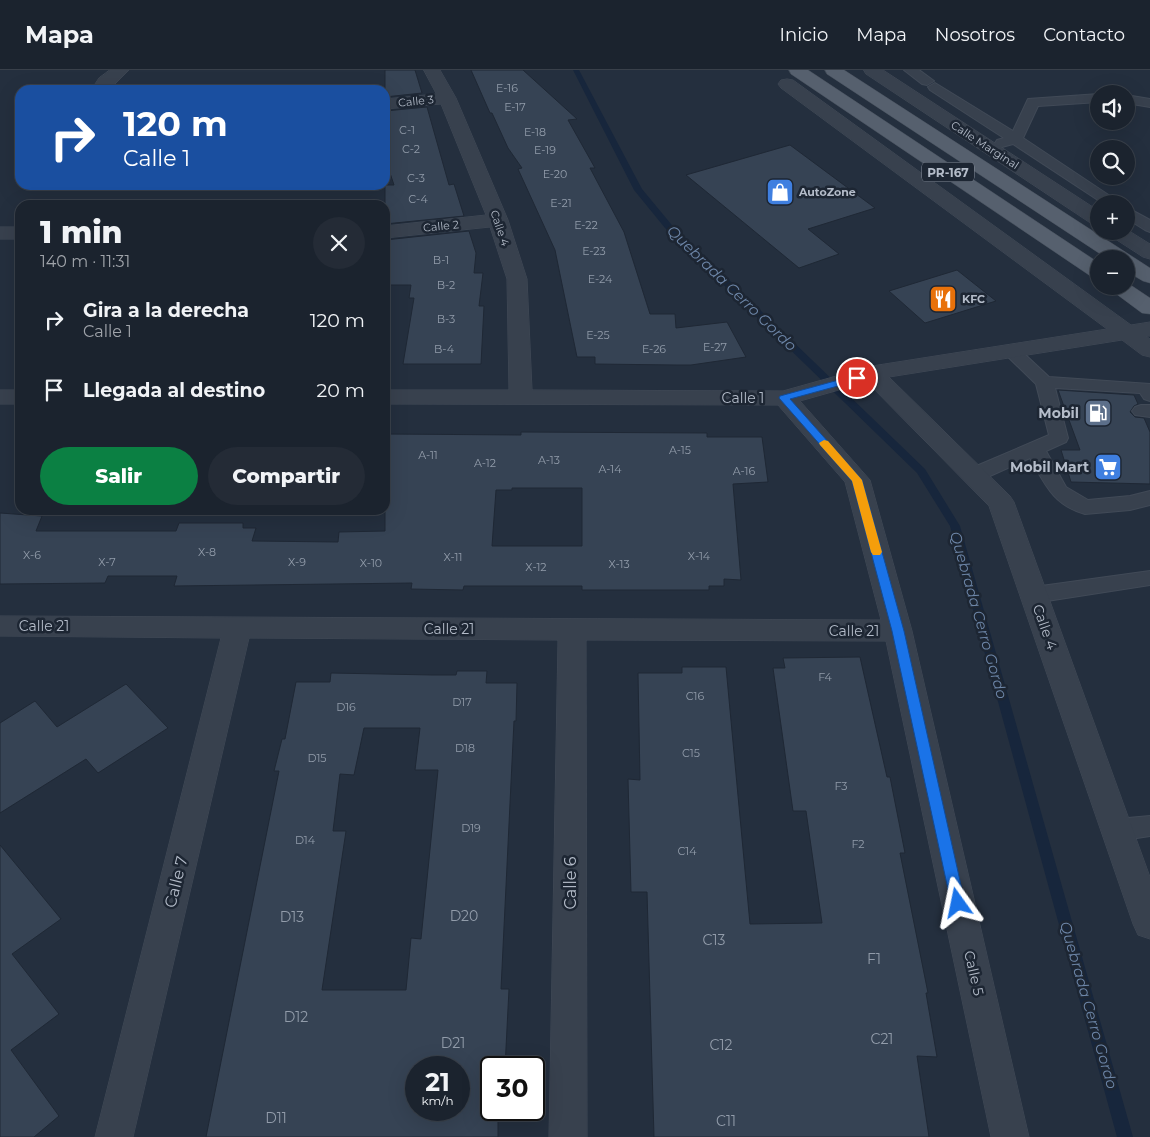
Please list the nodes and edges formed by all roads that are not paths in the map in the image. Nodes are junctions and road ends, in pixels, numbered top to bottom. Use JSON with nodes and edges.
{"nodes":[{"id":1,"x":121,"y":70,"type":"edge"},
{"id":2,"x":432,"y":70,"type":"edge"},
{"id":3,"x":833,"y":70,"type":"edge"},
{"id":4,"x":872,"y":70,"type":"edge"},
{"id":5,"x":910,"y":70,"type":"edge"},
{"id":6,"x":792,"y":77,"type":"edge"},
{"id":7,"x":103,"y":85,"type":"edge"},
{"id":8,"x":448,"y":98,"type":"junction"},
{"id":9,"x":1090,"y":99,"type":"edge"},
{"id":10,"x":1135,"y":100,"type":"edge"},
{"id":11,"x":1150,"y":102,"type":"edge"},
{"id":12,"x":390,"y":104,"type":"edge"},
{"id":13,"x":1016,"y":139,"type":"junction"},
{"id":14,"x":987,"y":146,"type":"junction"},
{"id":15,"x":1101,"y":195,"type":"edge"},
{"id":16,"x":1090,"y":214,"type":"edge"},
{"id":17,"x":1135,"y":217,"type":"edge"},
{"id":18,"x":498,"y":220,"type":"junction"},
{"id":19,"x":1150,"y":227,"type":"edge"},
{"id":20,"x":390,"y":231,"type":"edge"},
{"id":21,"x":0,"y":233,"type":"edge"},
{"id":22,"x":15,"y":233,"type":"edge"},
{"id":23,"x":1129,"y":240,"type":"edge"},
{"id":24,"x":1108,"y":250,"type":"edge"},
{"id":25,"x":1150,"y":254,"type":"edge"},
{"id":26,"x":1090,"y":268,"type":"edge"},
{"id":27,"x":1135,"y":268,"type":"edge"},
{"id":28,"x":1150,"y":277,"type":"edge"},
{"id":29,"x":1131,"y":295,"type":"edge"},
{"id":30,"x":1150,"y":308,"type":"edge"},
{"id":31,"x":1150,"y":329,"type":"edge"},
{"id":32,"x":1127,"y":334,"type":"junction"},
{"id":33,"x":1150,"y":350,"type":"edge"},
{"id":34,"x":1012,"y":352,"type":"junction"},
{"id":35,"x":872,"y":374,"type":"junction"},
{"id":36,"x":1044,"y":382,"type":"junction"},
{"id":37,"x":0,"y":397,"type":"edge"},
{"id":38,"x":15,"y":397,"type":"edge"},
{"id":39,"x":390,"y":397,"type":"edge"},
{"id":40,"x":521,"y":397,"type":"junction"},
{"id":41,"x":784,"y":398,"type":"junction"},
{"id":42,"x":1147,"y":406,"type":"edge"},
{"id":43,"x":1035,"y":449,"type":"junction"},
{"id":44,"x":974,"y":475,"type":"junction"},
{"id":45,"x":1150,"y":498,"type":"edge"},
{"id":46,"x":1150,"y":578,"type":"edge"},
{"id":47,"x":1034,"y":595,"type":"junction"},
{"id":48,"x":0,"y":626,"type":"edge"},
{"id":49,"x":238,"y":627,"type":"junction"},
{"id":50,"x":572,"y":630,"type":"junction"},
{"id":51,"x":898,"y":631,"type":"junction"},
{"id":52,"x":1150,"y":826,"type":"edge"},
{"id":53,"x":1117,"y":830,"type":"junction"},
{"id":54,"x":1150,"y":924,"type":"edge"},
{"id":55,"x":114,"y":1137,"type":"edge"},
{"id":56,"x":568,"y":1137,"type":"edge"},
{"id":57,"x":1010,"y":1137,"type":"edge"}],
"edges":[{"from":1,"to":7,"type":"street"},
{"from":2,"to":8,"type":"street","name":"Calle 4"},
{"from":3,"to":24,"type":"main road","number":"PR-167"},
{"from":4,"to":14,"type":"street","name":"Calle Marginal"},
{"from":5,"to":13,"type":"lane"},
{"from":6,"to":26,"type":"main road","number":"PR-167"},
{"from":6,"to":32,"type":"street"},
{"from":8,"to":12,"type":"street","name":"Calle 3"},
{"from":8,"to":18,"type":"street","name":"Calle 4"},
{"from":9,"to":13,"type":"lane"},
{"from":10,"to":11,"type":"lane"},
{"from":13,"to":14,"type":"lane"},
{"from":13,"to":15,"type":"lane"},
{"from":14,"to":16,"type":"street","name":"Calle Marginal"},
{"from":17,"to":19,"type":"lane"},
{"from":18,"to":20,"type":"street","name":"Calle 2"},
{"from":18,"to":40,"type":"street","name":"Calle 4"},
{"from":21,"to":22,"type":"street"},
{"from":23,"to":25,"type":"street"},
{"from":27,"to":28,"type":"main road"},
{"from":29,"to":30,"type":"main road"},
{"from":31,"to":32,"type":"street","name":"Calle 1"},
{"from":32,"to":33,"type":"street"},
{"from":32,"to":34,"type":"street","name":"Calle 1"},
{"from":34,"to":35,"type":"street","name":"Calle 1"},
{"from":34,"to":36,"type":"lane"},
{"from":35,"to":41,"type":"street","name":"Calle 1"},
{"from":35,"to":44,"type":"street","name":"Calle 4"},
{"from":36,"to":42,"type":"lane"},
{"from":36,"to":43,"type":"lane"},
{"from":37,"to":38,"type":"street"},
{"from":39,"to":40,"type":"street","name":"Calle 1"},
{"from":40,"to":41,"type":"street","name":"Calle 1"},
{"from":41,"to":51,"type":"street","name":"Calle 5"},
{"from":43,"to":44,"type":"lane"},
{"from":43,"to":45,"type":"lane"},
{"from":44,"to":47,"type":"street","name":"Calle 4"},
{"from":46,"to":47,"type":"lane"},
{"from":47,"to":53,"type":"street","name":"Calle 4"},
{"from":48,"to":49,"type":"street","name":"Calle 21"},
{"from":49,"to":50,"type":"street","name":"Calle 21"},
{"from":49,"to":55,"type":"street","name":"Calle 7"},
{"from":50,"to":51,"type":"street","name":"Calle 21"},
{"from":50,"to":56,"type":"street","name":"Calle 6"},
{"from":51,"to":57,"type":"street","name":"Calle 5"},
{"from":52,"to":53,"type":"lane"},
{"from":53,"to":54,"type":"street","name":"Calle 4"}]}
